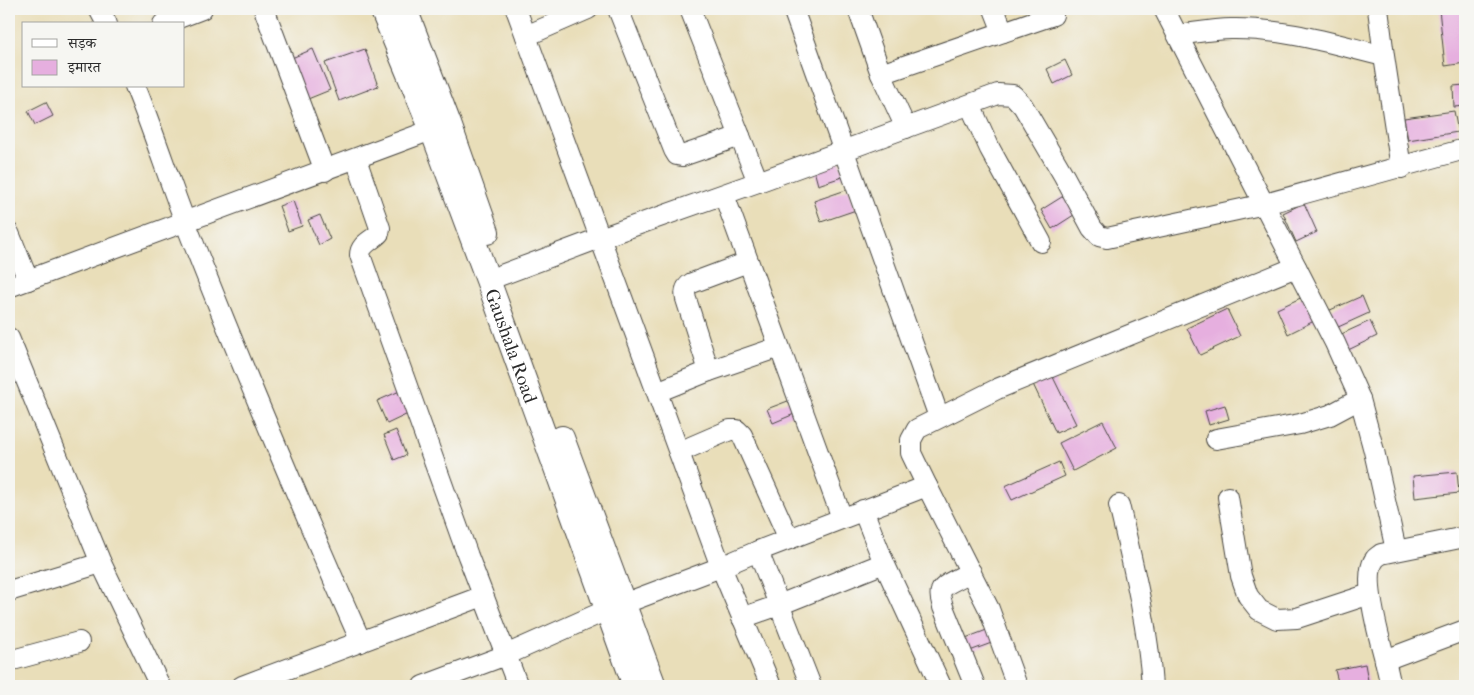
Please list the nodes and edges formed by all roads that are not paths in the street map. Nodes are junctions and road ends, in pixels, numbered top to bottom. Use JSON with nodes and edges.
{"nodes":[{"id":1,"x":99,"y":9,"type":"edge"},
{"id":2,"x":202,"y":9,"type":"edge"},
{"id":3,"x":264,"y":9,"type":"edge"},
{"id":4,"x":382,"y":9,"type":"edge"},
{"id":5,"x":405,"y":9,"type":"edge"},
{"id":6,"x":516,"y":9,"type":"edge"},
{"id":7,"x":588,"y":9,"type":"edge"},
{"id":8,"x":618,"y":9,"type":"edge"},
{"id":9,"x":690,"y":9,"type":"edge"},
{"id":10,"x":793,"y":9,"type":"edge"},
{"id":11,"x":858,"y":9,"type":"edge"},
{"id":12,"x":994,"y":9,"type":"edge"},
{"id":13,"x":1164,"y":9,"type":"edge"},
{"id":14,"x":1378,"y":9,"type":"edge"},
{"id":15,"x":557,"y":15,"type":"edge"},
{"id":16,"x":1053,"y":15,"type":"dead end"},
{"id":17,"x":106,"y":22,"type":"edge"},
{"id":18,"x":168,"y":22,"type":"edge"},
{"id":19,"x":1003,"y":32,"type":"junction"},
{"id":20,"x":1178,"y":35,"type":"junction"},
{"id":21,"x":526,"y":36,"type":"junction"},
{"id":22,"x":1384,"y":56,"type":"junction"},
{"id":23,"x":881,"y":74,"type":"junction"},
{"id":24,"x":136,"y":88,"type":"edge"},
{"id":25,"x":970,"y":105,"type":"junction"},
{"id":26,"x":440,"y":127,"type":"junction"},
{"id":27,"x":906,"y":128,"type":"junction"},
{"id":28,"x":740,"y":136,"type":"junction"},
{"id":29,"x":1465,"y":149,"type":"edge"},
{"id":30,"x":844,"y":151,"type":"junction"},
{"id":31,"x":356,"y":159,"type":"junction"},
{"id":32,"x":1401,"y":168,"type":"junction"},
{"id":33,"x":325,"y":171,"type":"junction"},
{"id":34,"x":758,"y":182,"type":"junction"},
{"id":35,"x":724,"y":195,"type":"junction"},
{"id":36,"x":1265,"y":204,"type":"junction"},
{"id":37,"x":186,"y":223,"type":"junction"},
{"id":38,"x":9,"y":233,"type":"edge"},
{"id":39,"x":600,"y":238,"type":"junction"},
{"id":40,"x":1041,"y":242,"type":"dead end"},
{"id":41,"x":748,"y":262,"type":"junction"},
{"id":42,"x":1296,"y":266,"type":"junction"},
{"id":43,"x":494,"y":277,"type":"junction"},
{"id":44,"x":28,"y":280,"type":"junction"},
{"id":45,"x":9,"y":287,"type":"edge"},
{"id":46,"x":9,"y":338,"type":"edge"},
{"id":47,"x":779,"y":347,"type":"junction"},
{"id":48,"x":709,"y":371,"type":"junction"},
{"id":49,"x":657,"y":392,"type":"junction"},
{"id":50,"x":1360,"y":399,"type":"junction"},
{"id":51,"x":940,"y":417,"type":"junction"},
{"id":52,"x":1216,"y":438,"type":"dead end"},
{"id":53,"x":679,"y":452,"type":"junction"},
{"id":54,"x":927,"y":486,"type":"junction"},
{"id":55,"x":1228,"y":497,"type":"dead end"},
{"id":56,"x":1119,"y":505,"type":"dead end"},
{"id":57,"x":863,"y":510,"type":"junction"},
{"id":58,"x":842,"y":518,"type":"junction"},
{"id":59,"x":1465,"y":537,"type":"edge"},
{"id":60,"x":789,"y":539,"type":"junction"},
{"id":61,"x":1396,"y":550,"type":"junction"},
{"id":62,"x":758,"y":551,"type":"junction"},
{"id":63,"x":101,"y":563,"type":"junction"},
{"id":64,"x":884,"y":563,"type":"junction"},
{"id":65,"x":721,"y":567,"type":"junction"},
{"id":66,"x":971,"y":572,"type":"junction"},
{"id":67,"x":9,"y":591,"type":"edge"},
{"id":68,"x":1370,"y":594,"type":"junction"},
{"id":69,"x":483,"y":596,"type":"junction"},
{"id":70,"x":779,"y":605,"type":"junction"},
{"id":71,"x":616,"y":607,"type":"junction"},
{"id":72,"x":742,"y":618,"type":"junction"},
{"id":73,"x":1465,"y":630,"type":"edge"},
{"id":74,"x":79,"y":642,"type":"dead end"},
{"id":75,"x":361,"y":642,"type":"junction"},
{"id":76,"x":506,"y":655,"type":"junction"},
{"id":77,"x":1385,"y":660,"type":"junction"},
{"id":78,"x":9,"y":661,"type":"edge"},
{"id":79,"x":160,"y":686,"type":"edge"},
{"id":80,"x":242,"y":686,"type":"edge"},
{"id":81,"x":423,"y":686,"type":"edge"},
{"id":82,"x":518,"y":686,"type":"edge"},
{"id":83,"x":634,"y":686,"type":"edge"},
{"id":84,"x":654,"y":686,"type":"edge"},
{"id":85,"x":771,"y":686,"type":"edge"},
{"id":86,"x":811,"y":686,"type":"edge"},
{"id":87,"x":941,"y":686,"type":"edge"},
{"id":88,"x":975,"y":686,"type":"edge"},
{"id":89,"x":1017,"y":686,"type":"edge"},
{"id":90,"x":1152,"y":686,"type":"edge"},
{"id":91,"x":1392,"y":686,"type":"edge"}],
"edges":[{"from":1,"to":17,"type":"street"},
{"from":2,"to":18,"type":"street"},
{"from":3,"to":33,"type":"street"},
{"from":4,"to":26,"type":"street","name":"Gaushala Road"},
{"from":5,"to":26,"type":"street","name":"Gaushala Road"},
{"from":6,"to":21,"type":"street"},
{"from":7,"to":15,"type":"street"},
{"from":8,"to":28,"type":"street"},
{"from":9,"to":28,"type":"street"},
{"from":10,"to":30,"type":"street"},
{"from":11,"to":23,"type":"street"},
{"from":12,"to":19,"type":"street"},
{"from":13,"to":20,"type":"street"},
{"from":14,"to":22,"type":"street"},
{"from":15,"to":21,"type":"street"},
{"from":16,"to":19,"type":"street"},
{"from":19,"to":23,"type":"street"},
{"from":20,"to":22,"type":"street"},
{"from":20,"to":36,"type":"street"},
{"from":21,"to":39,"type":"street"},
{"from":22,"to":32,"type":"street"},
{"from":23,"to":27,"type":"street"},
{"from":24,"to":37,"type":"street"},
{"from":25,"to":27,"type":"street"},
{"from":25,"to":36,"type":"street"},
{"from":25,"to":40,"type":"street"},
{"from":26,"to":31,"type":"street"},
{"from":26,"to":43,"type":"street","name":"Gaushala Road"},
{"from":27,"to":30,"type":"street"},
{"from":28,"to":34,"type":"street"},
{"from":29,"to":32,"type":"street"},
{"from":30,"to":34,"type":"street"},
{"from":30,"to":51,"type":"street"},
{"from":31,"to":33,"type":"street"},
{"from":31,"to":69,"type":"street"},
{"from":32,"to":36,"type":"street"},
{"from":33,"to":37,"type":"street"},
{"from":34,"to":35,"type":"street"},
{"from":35,"to":39,"type":"street"},
{"from":35,"to":41,"type":"street"},
{"from":36,"to":42,"type":"street"},
{"from":37,"to":44,"type":"street"},
{"from":37,"to":75,"type":"street"},
{"from":38,"to":44,"type":"street"},
{"from":39,"to":43,"type":"street"},
{"from":39,"to":49,"type":"street"},
{"from":41,"to":47,"type":"street"},
{"from":41,"to":48,"type":"street"},
{"from":42,"to":50,"type":"street"},
{"from":42,"to":51,"type":"street"},
{"from":43,"to":71,"type":"street","name":"Gaushala Road"},
{"from":44,"to":45,"type":"street"},
{"from":46,"to":63,"type":"street"},
{"from":47,"to":48,"type":"street"},
{"from":47,"to":58,"type":"street"},
{"from":48,"to":49,"type":"street"},
{"from":49,"to":53,"type":"street"},
{"from":50,"to":52,"type":"street"},
{"from":50,"to":61,"type":"street"},
{"from":51,"to":54,"type":"street"},
{"from":53,"to":60,"type":"street"},
{"from":53,"to":65,"type":"street"},
{"from":54,"to":57,"type":"street"},
{"from":54,"to":66,"type":"street"},
{"from":55,"to":68,"type":"street"},
{"from":56,"to":90,"type":"street"},
{"from":57,"to":58,"type":"street"},
{"from":57,"to":64,"type":"street"},
{"from":58,"to":60,"type":"street"},
{"from":59,"to":61,"type":"street"},
{"from":60,"to":62,"type":"street"},
{"from":61,"to":68,"type":"street"},
{"from":62,"to":65,"type":"street"},
{"from":62,"to":70,"type":"street"},
{"from":63,"to":67,"type":"street"},
{"from":63,"to":79,"type":"street"},
{"from":64,"to":70,"type":"street"},
{"from":64,"to":87,"type":"street"},
{"from":65,"to":71,"type":"street"},
{"from":65,"to":72,"type":"street"},
{"from":66,"to":88,"type":"street"},
{"from":66,"to":89,"type":"street"},
{"from":68,"to":77,"type":"street"},
{"from":69,"to":75,"type":"street"},
{"from":69,"to":76,"type":"street"},
{"from":70,"to":72,"type":"street"},
{"from":70,"to":86,"type":"street"},
{"from":71,"to":76,"type":"street"},
{"from":71,"to":83,"type":"street","name":"Gaushala Road"},
{"from":71,"to":84,"type":"street","name":"Gaushala Road"},
{"from":72,"to":85,"type":"street"},
{"from":73,"to":77,"type":"street"},
{"from":74,"to":78,"type":"street"},
{"from":75,"to":80,"type":"street"},
{"from":76,"to":81,"type":"street"},
{"from":76,"to":82,"type":"street"},
{"from":77,"to":91,"type":"street"}]}
